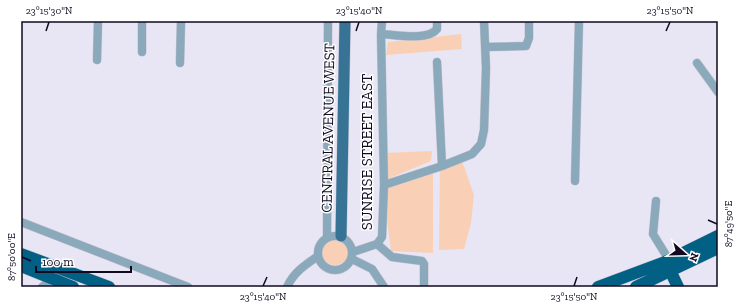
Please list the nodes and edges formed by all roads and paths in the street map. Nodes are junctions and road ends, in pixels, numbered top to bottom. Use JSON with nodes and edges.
{"nodes":[{"id":1,"x":98,"y":21,"type":"edge"},
{"id":2,"x":142,"y":21,"type":"edge"},
{"id":3,"x":181,"y":21,"type":"edge"},
{"id":4,"x":328,"y":21,"type":"edge"},
{"id":5,"x":345,"y":21,"type":"edge"},
{"id":6,"x":382,"y":21,"type":"edge"},
{"id":7,"x":484,"y":21,"type":"edge"},
{"id":8,"x":529,"y":21,"type":"edge"},
{"id":9,"x":579,"y":21,"type":"edge"},
{"id":10,"x":437,"y":25,"type":"edge"},
{"id":11,"x":381,"y":34,"type":"junction"},
{"id":12,"x":485,"y":46,"type":"junction"},
{"id":13,"x":142,"y":52,"type":"dead end"},
{"id":14,"x":97,"y":60,"type":"dead end"},
{"id":15,"x":437,"y":62,"type":"dead end"},
{"id":16,"x":180,"y":63,"type":"dead end"},
{"id":17,"x":697,"y":63,"type":"dead end"},
{"id":18,"x":718,"y":92,"type":"edge"},
{"id":19,"x":442,"y":166,"type":"junction"},
{"id":20,"x":575,"y":181,"type":"dead end"},
{"id":21,"x":384,"y":185,"type":"junction"},
{"id":22,"x":656,"y":201,"type":"dead end"},
{"id":23,"x":21,"y":222,"type":"edge"},
{"id":24,"x":341,"y":236,"type":"junction"},
{"id":25,"x":718,"y":236,"type":"edge"},
{"id":26,"x":327,"y":238,"type":"junction"},
{"id":27,"x":377,"y":244,"type":"junction"},
{"id":28,"x":718,"y":248,"type":"edge"},
{"id":29,"x":21,"y":254,"type":"edge"},
{"id":30,"x":352,"y":255,"type":"junction"},
{"id":31,"x":318,"y":256,"type":"junction"},
{"id":32,"x":21,"y":266,"type":"edge"},
{"id":33,"x":666,"y":266,"type":"junction"},
{"id":34,"x":52,"y":279,"type":"junction"},
{"id":35,"x":649,"y":282,"type":"junction"},
{"id":36,"x":42,"y":287,"type":"edge"},
{"id":37,"x":73,"y":287,"type":"edge"},
{"id":38,"x":109,"y":287,"type":"edge"},
{"id":39,"x":188,"y":287,"type":"edge"},
{"id":40,"x":287,"y":287,"type":"edge"},
{"id":41,"x":384,"y":287,"type":"edge"},
{"id":42,"x":424,"y":287,"type":"edge"},
{"id":43,"x":598,"y":287,"type":"edge"},
{"id":44,"x":636,"y":287,"type":"edge"},
{"id":45,"x":662,"y":287,"type":"edge"},
{"id":46,"x":670,"y":287,"type":"edge"},
{"id":47,"x":678,"y":287,"type":"edge"}],
"edges":[{"from":1,"to":14,"type":"street"},
{"from":2,"to":13,"type":"street"},
{"from":3,"to":16,"type":"street"},
{"from":4,"to":26,"type":"street"},
{"from":5,"to":24,"type":"main road","name":"CENTRAL AVENUE WEST"},
{"from":6,"to":11,"type":"street","name":"SUNRISE STREET EAST"},
{"from":7,"to":12,"type":"street"},
{"from":8,"to":12,"type":"street"},
{"from":9,"to":20,"type":"street"},
{"from":10,"to":11,"type":"street"},
{"from":11,"to":21,"type":"street","name":"SUNRISE STREET EAST"},
{"from":12,"to":19,"type":"street"},
{"from":15,"to":19,"type":"street"},
{"from":17,"to":18,"type":"street"},
{"from":19,"to":21,"type":"street"},
{"from":21,"to":27,"type":"street","name":"SUNRISE STREET EAST"},
{"from":22,"to":33,"type":"street"},
{"from":23,"to":39,"type":"street"},
{"from":24,"to":26,"type":"street"},
{"from":24,"to":30,"type":"street"},
{"from":25,"to":33,"type":"highway"},
{"from":26,"to":31,"type":"street"},
{"from":27,"to":30,"type":"street","name":"SUNRISE STREET EAST"},
{"from":27,"to":42,"type":"street"},
{"from":28,"to":33,"type":"highway"},
{"from":29,"to":38,"type":"highway"},
{"from":30,"to":31,"type":"street"},
{"from":30,"to":41,"type":"street"},
{"from":31,"to":40,"type":"street"},
{"from":32,"to":34,"type":"highway"},
{"from":33,"to":35,"type":"highway"},
{"from":33,"to":43,"type":"highway"},
{"from":33,"to":46,"type":"highway"},
{"from":33,"to":47,"type":"highway"},
{"from":34,"to":36,"type":"street"},
{"from":34,"to":37,"type":"highway"},
{"from":35,"to":44,"type":"highway"},
{"from":35,"to":45,"type":"highway"}]}
